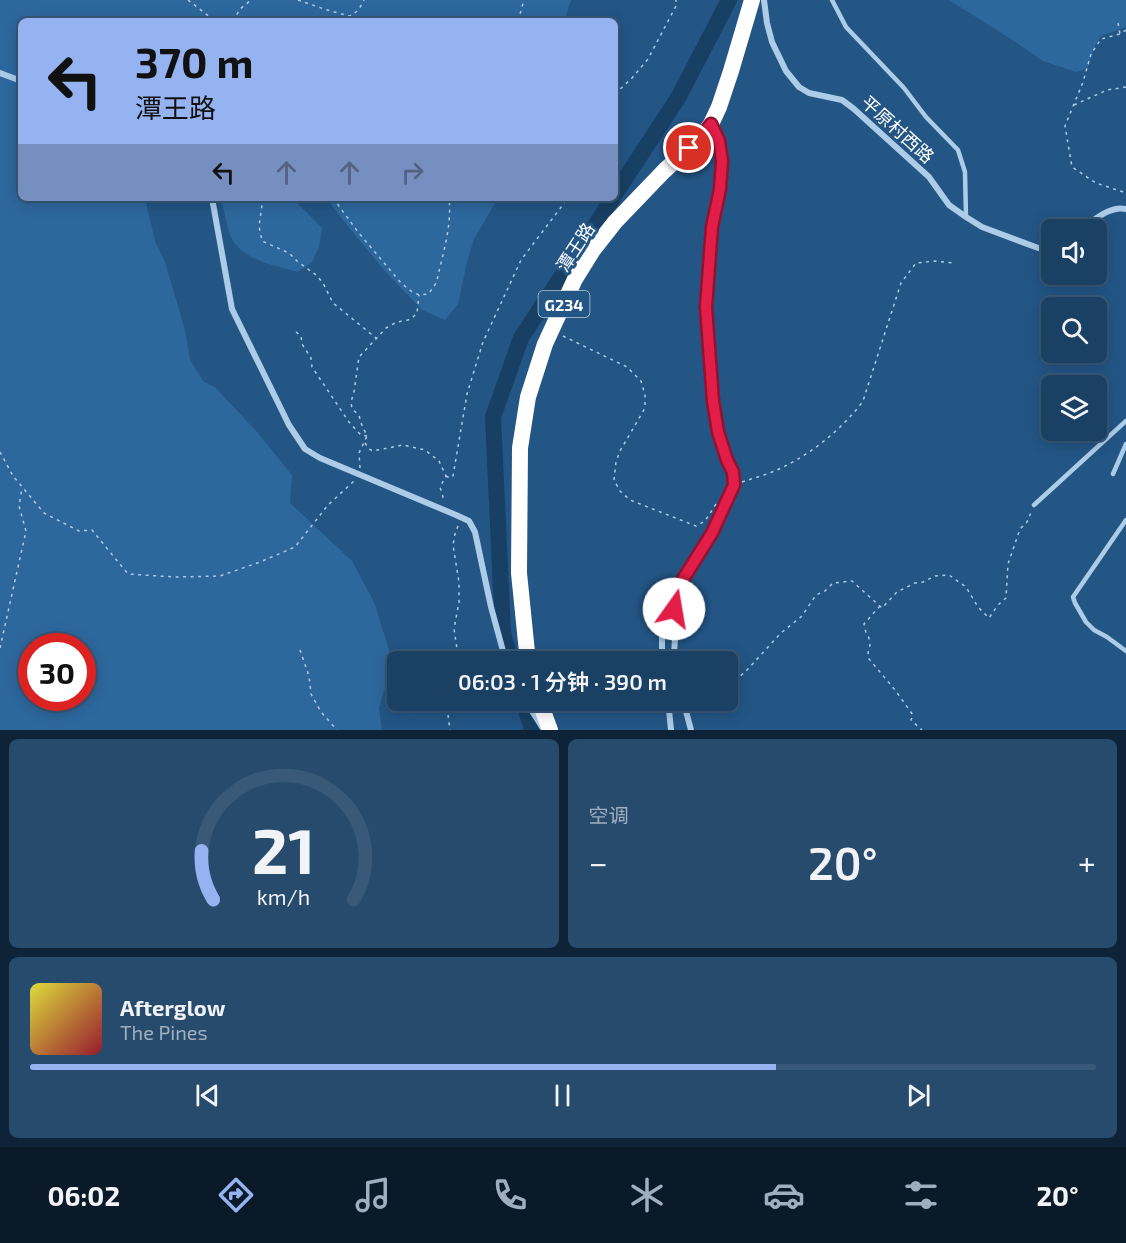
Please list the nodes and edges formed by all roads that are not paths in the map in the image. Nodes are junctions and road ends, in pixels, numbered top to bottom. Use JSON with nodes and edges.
{"nodes":[{"id":1,"x":752,"y":0,"type":"edge"},
{"id":2,"x":764,"y":0,"type":"edge"},
{"id":3,"x":832,"y":0,"type":"edge"},
{"id":4,"x":0,"y":73,"type":"edge"},
{"id":5,"x":18,"y":79,"type":"edge"},
{"id":6,"x":711,"y":124,"type":"junction"},
{"id":7,"x":213,"y":201,"type":"edge"},
{"id":8,"x":1126,"y":209,"type":"edge"},
{"id":9,"x":966,"y":217,"type":"junction"},
{"id":10,"x":1096,"y":219,"type":"edge"},
{"id":11,"x":1041,"y":249,"type":"edge"},
{"id":12,"x":1126,"y":421,"type":"edge"},
{"id":13,"x":1126,"y":444,"type":"edge"},
{"id":14,"x":1113,"y":474,"type":"dead end"},
{"id":15,"x":1034,"y":505,"type":"road end"},
{"id":16,"x":1126,"y":520,"type":"edge"},
{"id":17,"x":672,"y":597,"type":"junction"},
{"id":18,"x":503,"y":651,"type":"edge"},
{"id":19,"x":527,"y":651,"type":"edge"},
{"id":20,"x":662,"y":651,"type":"edge"},
{"id":21,"x":674,"y":651,"type":"edge"},
{"id":22,"x":1126,"y":651,"type":"edge"},
{"id":23,"x":532,"y":711,"type":"edge"},
{"id":24,"x":543,"y":711,"type":"edge"},
{"id":25,"x":669,"y":711,"type":"edge"},
{"id":26,"x":686,"y":711,"type":"edge"},
{"id":27,"x":544,"y":730,"type":"edge"},
{"id":28,"x":550,"y":730,"type":"edge"},
{"id":29,"x":671,"y":730,"type":"edge"},
{"id":30,"x":691,"y":730,"type":"edge"}],
"edges":[{"from":1,"to":6,"type":"highway","name":"潭王路","number":"G234"},
{"from":2,"to":9,"type":"street","name":"平原村西路"},
{"from":3,"to":9,"type":"lane"},
{"from":4,"to":5,"type":"street"},
{"from":6,"to":17,"type":"street"},
{"from":6,"to":19,"type":"highway","name":"潭王路","number":"G234"},
{"from":7,"to":18,"type":"street"},
{"from":8,"to":10,"type":"street"},
{"from":9,"to":11,"type":"street","name":"平原村西路"},
{"from":12,"to":15,"type":"lane"},
{"from":13,"to":14,"type":"lane"},
{"from":16,"to":22,"type":"lane"},
{"from":17,"to":20,"type":"street"},
{"from":17,"to":21,"type":"street"},
{"from":23,"to":27,"type":"street"},
{"from":24,"to":28,"type":"highway"},
{"from":25,"to":29,"type":"street"},
{"from":26,"to":30,"type":"street"}]}
